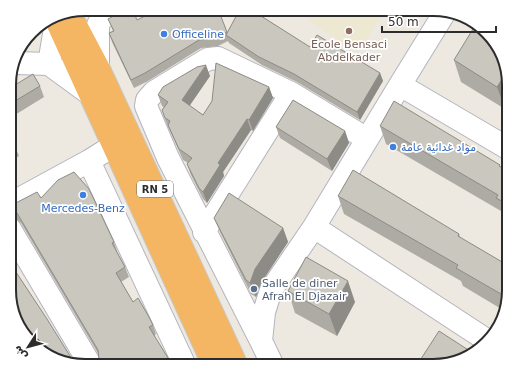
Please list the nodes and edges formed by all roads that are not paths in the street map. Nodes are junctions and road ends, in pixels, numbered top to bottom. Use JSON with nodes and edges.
{"nodes":[{"id":1,"x":106,"y":16,"type":"edge"},
{"id":2,"x":442,"y":17,"type":"edge"},
{"id":3,"x":62,"y":20,"type":"edge"},
{"id":4,"x":60,"y":21,"type":"edge"},
{"id":5,"x":62,"y":21,"type":"edge"},
{"id":6,"x":20,"y":63,"type":"edge"},
{"id":7,"x":49,"y":64,"type":"junction"},
{"id":8,"x":98,"y":67,"type":"junction"},
{"id":9,"x":400,"y":85,"type":"junction"},
{"id":10,"x":291,"y":93,"type":"junction"},
{"id":11,"x":90,"y":94,"type":"junction"},
{"id":12,"x":367,"y":139,"type":"junction"},
{"id":13,"x":502,"y":145,"type":"edge"},
{"id":14,"x":113,"y":146,"type":"junction"},
{"id":15,"x":168,"y":158,"type":"junction"},
{"id":16,"x":89,"y":161,"type":"junction"},
{"id":17,"x":144,"y":165,"type":"junction"},
{"id":18,"x":16,"y":201,"type":"edge"},
{"id":19,"x":314,"y":227,"type":"junction"},
{"id":20,"x":204,"y":232,"type":"junction"},
{"id":21,"x":16,"y":239,"type":"edge"},
{"id":22,"x":484,"y":337,"type":"edge"},
{"id":23,"x":261,"y":341,"type":"junction"},
{"id":24,"x":87,"y":359,"type":"edge"},
{"id":25,"x":182,"y":359,"type":"edge"},
{"id":26,"x":211,"y":359,"type":"edge"},
{"id":27,"x":234,"y":359,"type":"edge"},
{"id":28,"x":270,"y":359,"type":"edge"}],
"edges":[{"from":1,"to":8,"type":"street"},
{"from":2,"to":9,"type":"street"},
{"from":3,"to":8,"type":"highway","number":"RN 5"},
{"from":4,"to":7,"type":"street"},
{"from":5,"to":11,"type":"highway","number":"RN 5"},
{"from":6,"to":7,"type":"street"},
{"from":7,"to":11,"type":"street"},
{"from":8,"to":17,"type":"highway","number":"RN 5"},
{"from":9,"to":12,"type":"street"},
{"from":9,"to":13,"type":"street"},
{"from":10,"to":12,"type":"street"},
{"from":10,"to":15,"type":"street"},
{"from":10,"to":20,"type":"street"},
{"from":11,"to":14,"type":"highway","number":"RN 5"},
{"from":12,"to":19,"type":"street"},
{"from":14,"to":16,"type":"street"},
{"from":14,"to":26,"type":"highway","number":"RN 5"},
{"from":15,"to":17,"type":"street"},
{"from":15,"to":20,"type":"street"},
{"from":16,"to":18,"type":"street"},
{"from":16,"to":25,"type":"street"},
{"from":17,"to":27,"type":"highway","number":"RN 5"},
{"from":19,"to":22,"type":"street"},
{"from":19,"to":23,"type":"street"},
{"from":20,"to":23,"type":"street"},
{"from":21,"to":24,"type":"street"},
{"from":23,"to":28,"type":"street"}]}
